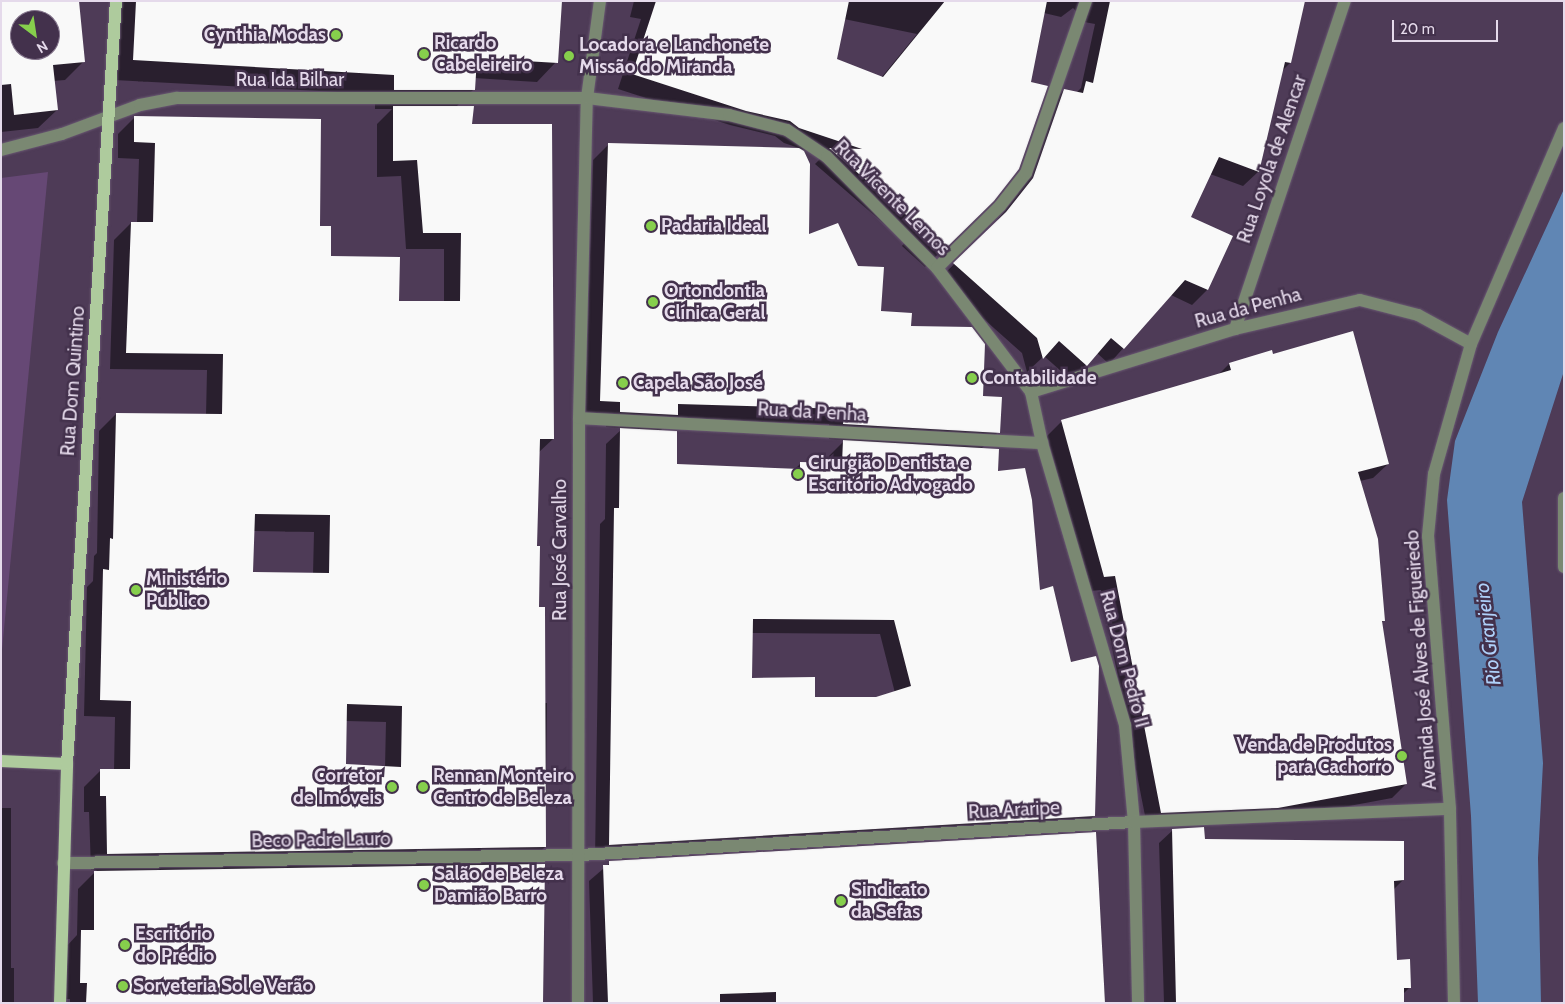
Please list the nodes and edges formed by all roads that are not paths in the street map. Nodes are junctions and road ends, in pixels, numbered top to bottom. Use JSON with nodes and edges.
{"nodes":[{"id":1,"x":116,"y":1,"type":"edge"},
{"id":2,"x":600,"y":1,"type":"edge"},
{"id":3,"x":1086,"y":1,"type":"edge"},
{"id":4,"x":1345,"y":1,"type":"edge"},
{"id":5,"x":586,"y":98,"type":"junction"},
{"id":6,"x":108,"y":115,"type":"junction"},
{"id":7,"x":1564,"y":128,"type":"edge"},
{"id":8,"x":1,"y":150,"type":"edge"},
{"id":9,"x":937,"y":268,"type":"junction"},
{"id":10,"x":1235,"y":329,"type":"junction"},
{"id":11,"x":1471,"y":344,"type":"junction"},
{"id":12,"x":1031,"y":392,"type":"junction"},
{"id":13,"x":579,"y":418,"type":"junction"},
{"id":14,"x":1042,"y":443,"type":"junction"},
{"id":15,"x":1564,"y":498,"type":"edge"},
{"id":16,"x":1564,"y":567,"type":"edge"},
{"id":17,"x":1,"y":761,"type":"edge"},
{"id":18,"x":67,"y":764,"type":"junction"},
{"id":19,"x":1450,"y":809,"type":"junction"},
{"id":20,"x":1134,"y":822,"type":"junction"},
{"id":21,"x":580,"y":855,"type":"junction"},
{"id":22,"x":63,"y":863,"type":"junction"},
{"id":23,"x":60,"y":1003,"type":"edge"},
{"id":24,"x":578,"y":1003,"type":"edge"},
{"id":25,"x":1138,"y":1003,"type":"edge"},
{"id":26,"x":1454,"y":1003,"type":"edge"}],
"edges":[{"from":1,"to":6,"type":"main road","name":"Rua Dom Quintino"},
{"from":2,"to":5,"type":"street","name":"Rua José Carvalho"},
{"from":3,"to":9,"type":"street"},
{"from":4,"to":10,"type":"street","name":"Rua Loyola de Alencar"},
{"from":5,"to":6,"type":"street","name":"Rua Ida Bilhar"},
{"from":5,"to":9,"type":"street","name":"Rua Vicente Lemos"},
{"from":5,"to":13,"type":"street","name":"Rua José Carvalho"},
{"from":6,"to":8,"type":"street","name":"Rua Ida Bilhar"},
{"from":6,"to":18,"type":"main road","name":"Rua Dom Quintino"},
{"from":7,"to":11,"type":"street","name":"Avenida José Alves de Figueiredo"},
{"from":9,"to":12,"type":"street","name":"Rua Vicente Lemos"},
{"from":10,"to":11,"type":"street","name":"Rua da Penha"},
{"from":10,"to":12,"type":"street","name":"Rua da Penha"},
{"from":11,"to":19,"type":"street","name":"Avenida José Alves de Figueiredo"},
{"from":12,"to":14,"type":"street","name":"Rua Dom Pedro II"},
{"from":13,"to":14,"type":"street","name":"Rua da Penha"},
{"from":13,"to":21,"type":"street","name":"Rua José Carvalho"},
{"from":14,"to":20,"type":"street","name":"Rua Dom Pedro II"},
{"from":15,"to":16,"type":"street"},
{"from":17,"to":18,"type":"main road"},
{"from":18,"to":22,"type":"main road","name":"Rua Dom Quintino"},
{"from":19,"to":20,"type":"street","name":"Rua Araripe"},
{"from":19,"to":26,"type":"street","name":"Avenida José Alves de Figueiredo"},
{"from":20,"to":21,"type":"street","name":"Rua Araripe"},
{"from":20,"to":25,"type":"street","name":"Rua Dom Pedro II"},
{"from":21,"to":22,"type":"street","name":"Beco Padre Lauro"},
{"from":21,"to":24,"type":"street","name":"Rua José Carvalho"},
{"from":22,"to":23,"type":"main road","name":"Rua Dom Quintino"}]}
